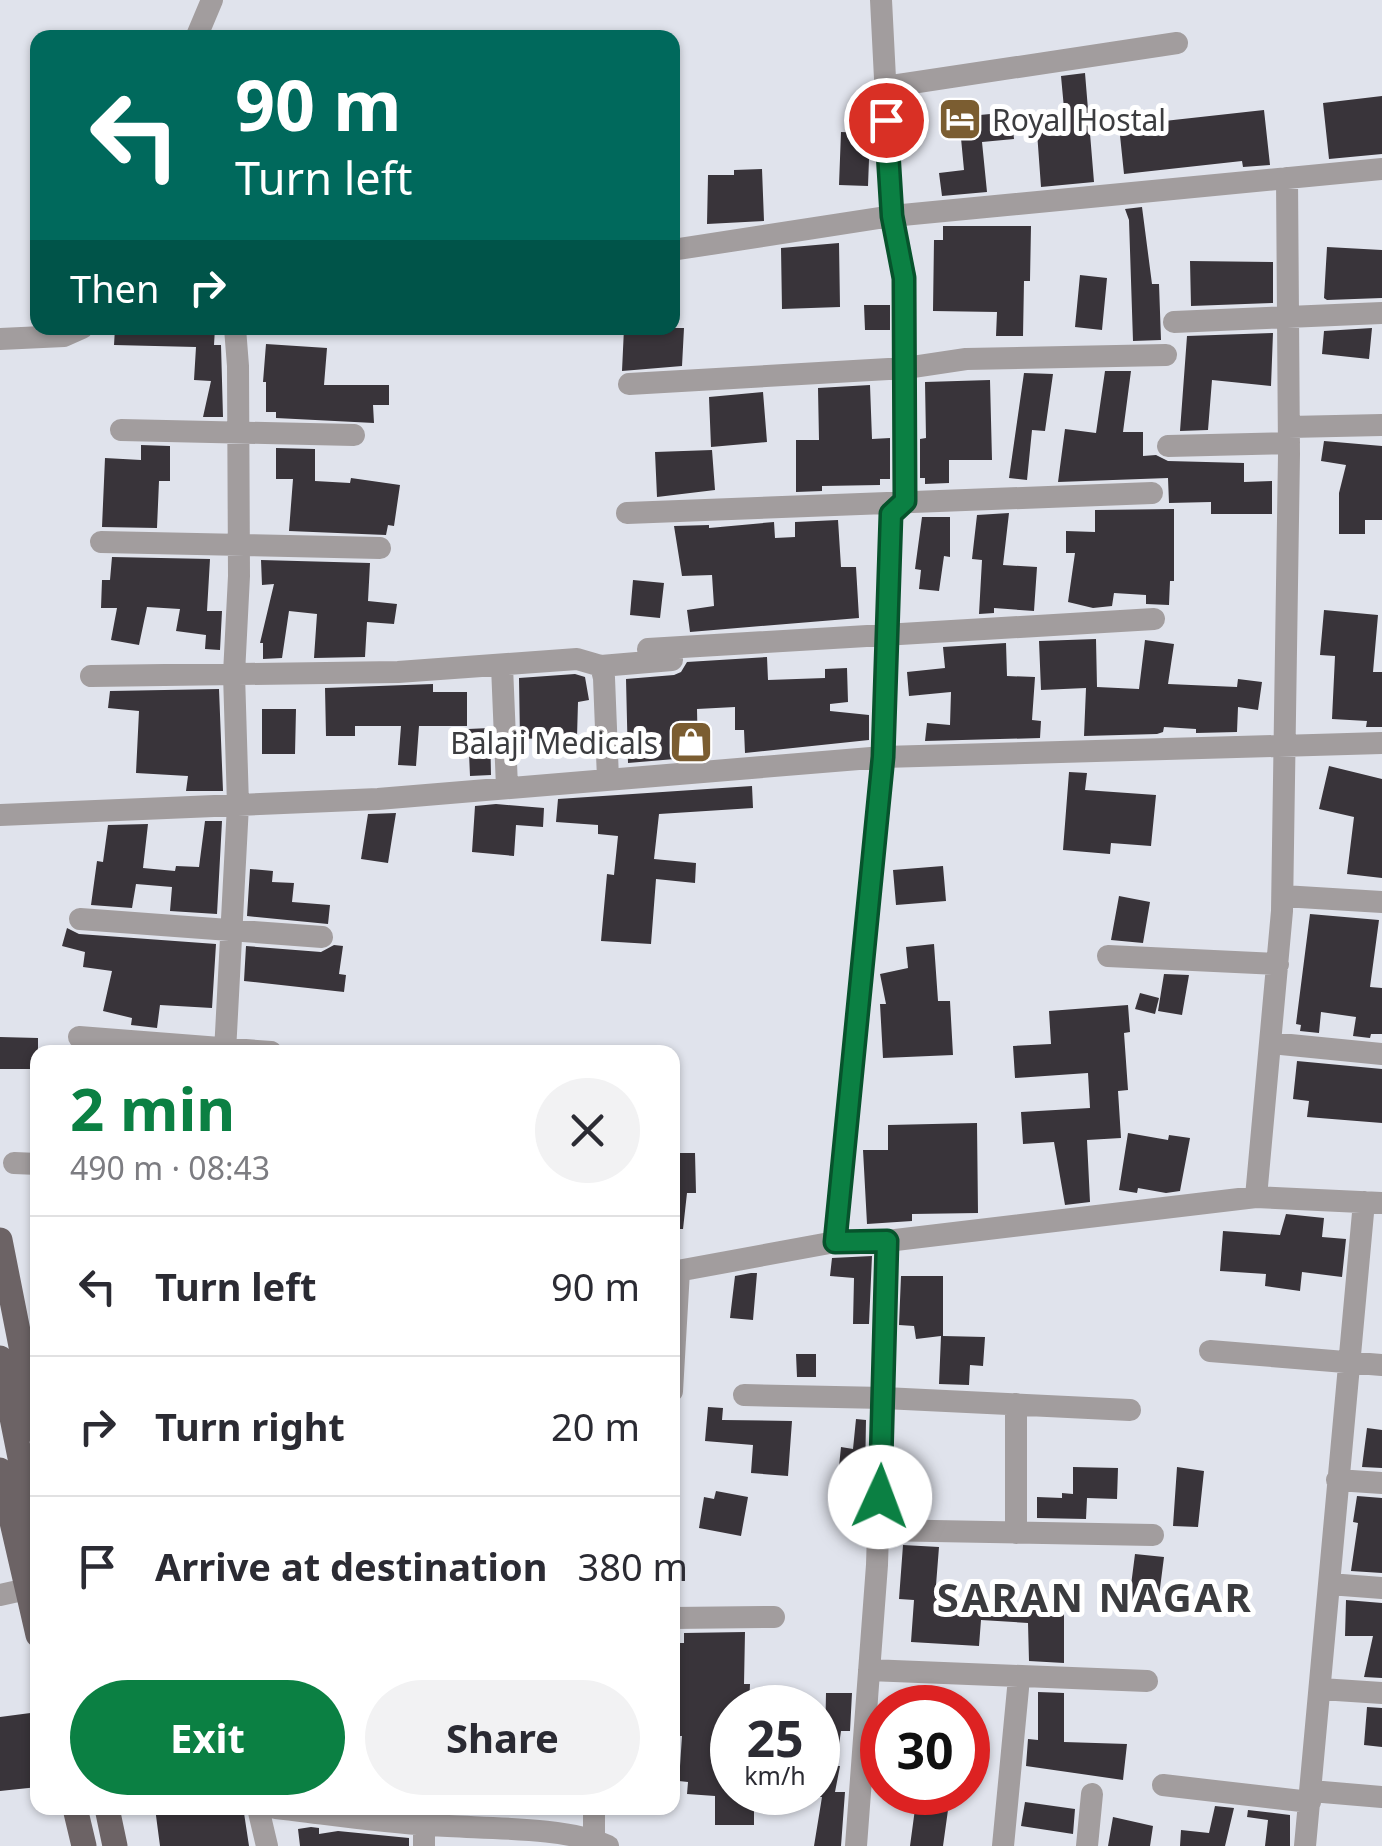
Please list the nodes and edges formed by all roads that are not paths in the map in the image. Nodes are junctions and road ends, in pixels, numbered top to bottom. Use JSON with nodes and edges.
{"nodes":[{"id":1,"x":212,"y":0,"type":"edge"},
{"id":2,"x":880,"y":0,"type":"edge"},
{"id":3,"x":199,"y":30,"type":"edge"},
{"id":4,"x":1178,"y":43,"type":"dead end"},
{"id":5,"x":885,"y":87,"type":"junction"},
{"id":6,"x":1382,"y":169,"type":"edge"},
{"id":7,"x":1288,"y":178,"type":"junction"},
{"id":8,"x":892,"y":216,"type":"junction"},
{"id":9,"x":680,"y":249,"type":"edge"},
{"id":10,"x":1382,"y":312,"type":"edge"},
{"id":11,"x":1288,"y":317,"type":"junction"},
{"id":12,"x":1174,"y":322,"type":"dead end"},
{"id":13,"x":66,"y":335,"type":"edge"},
{"id":14,"x":235,"y":335,"type":"edge"},
{"id":15,"x":0,"y":339,"type":"edge"},
{"id":16,"x":1166,"y":355,"type":"dead end"},
{"id":17,"x":906,"y":372,"type":"junction"},
{"id":18,"x":629,"y":390,"type":"dead end"},
{"id":19,"x":1382,"y":426,"type":"edge"},
{"id":20,"x":121,"y":430,"type":"dead end"},
{"id":21,"x":238,"y":433,"type":"junction"},
{"id":22,"x":1289,"y":435,"type":"junction"},
{"id":23,"x":354,"y":436,"type":"dead end"},
{"id":24,"x":1168,"y":446,"type":"dead end"},
{"id":25,"x":1152,"y":493,"type":"dead end"},
{"id":26,"x":898,"y":508,"type":"junction"},
{"id":27,"x":625,"y":520,"type":"dead end"},
{"id":28,"x":101,"y":542,"type":"dead end"},
{"id":29,"x":239,"y":547,"type":"junction"},
{"id":30,"x":380,"y":548,"type":"dead end"},
{"id":31,"x":1154,"y":618,"type":"dead end"},
{"id":32,"x":878,"y":639,"type":"junction"},
{"id":33,"x":648,"y":649,"type":"dead end"},
{"id":34,"x":502,"y":666,"type":"junction"},
{"id":35,"x":601,"y":666,"type":"junction"},
{"id":36,"x":234,"y":674,"type":"junction"},
{"id":37,"x":91,"y":676,"type":"dead end"},
{"id":38,"x":1382,"y":743,"type":"edge"},
{"id":39,"x":1285,"y":748,"type":"junction"},
{"id":40,"x":883,"y":757,"type":"junction"},
{"id":41,"x":608,"y":779,"type":"junction"},
{"id":42,"x":507,"y":788,"type":"junction"},
{"id":43,"x":238,"y":805,"type":"junction"},
{"id":44,"x":0,"y":814,"type":"edge"},
{"id":45,"x":1283,"y":896,"type":"junction"},
{"id":46,"x":1382,"y":902,"type":"edge"},
{"id":47,"x":80,"y":919,"type":"dead end"},
{"id":48,"x":233,"y":929,"type":"junction"},
{"id":49,"x":322,"y":936,"type":"dead end"},
{"id":50,"x":1108,"y":956,"type":"dead end"},
{"id":51,"x":1278,"y":964,"type":"junction"},
{"id":52,"x":79,"y":1037,"type":"dead end"},
{"id":53,"x":1270,"y":1043,"type":"junction"},
{"id":54,"x":162,"y":1045,"type":"edge"},
{"id":55,"x":225,"y":1045,"type":"edge"},
{"id":56,"x":1382,"y":1054,"type":"edge"},
{"id":57,"x":1256,"y":1198,"type":"junction"},
{"id":58,"x":1373,"y":1203,"type":"edge"},
{"id":59,"x":0,"y":1240,"type":"edge"},
{"id":60,"x":887,"y":1241,"type":"junction"},
{"id":61,"x":835,"y":1242,"type":"junction"},
{"id":62,"x":1357,"y":1266,"type":"junction"},
{"id":63,"x":1382,"y":1268,"type":"edge"},
{"id":64,"x":680,"y":1271,"type":"edge"},
{"id":65,"x":27,"y":1321,"type":"edge"},
{"id":66,"x":30,"y":1351,"type":"edge"},
{"id":67,"x":1210,"y":1351,"type":"dead end"},
{"id":68,"x":0,"y":1358,"type":"edge"},
{"id":69,"x":1348,"y":1362,"type":"junction"},
{"id":70,"x":1382,"y":1366,"type":"edge"},
{"id":71,"x":744,"y":1395,"type":"dead end"},
{"id":72,"x":884,"y":1398,"type":"junction"},
{"id":73,"x":1016,"y":1404,"type":"junction"},
{"id":74,"x":1130,"y":1410,"type":"dead end"},
{"id":75,"x":0,"y":1470,"type":"edge"},
{"id":76,"x":1337,"y":1480,"type":"junction"},
{"id":77,"x":1382,"y":1483,"type":"edge"},
{"id":78,"x":30,"y":1508,"type":"edge"},
{"id":79,"x":878,"y":1530,"type":"junction"},
{"id":80,"x":1016,"y":1532,"type":"junction"},
{"id":81,"x":1152,"y":1536,"type":"dead end"},
{"id":82,"x":1329,"y":1584,"type":"junction"},
{"id":83,"x":1382,"y":1588,"type":"edge"},
{"id":84,"x":26,"y":1589,"type":"junction"},
{"id":85,"x":0,"y":1595,"type":"edge"},
{"id":86,"x":30,"y":1604,"type":"edge"},
{"id":87,"x":774,"y":1617,"type":"dead end"},
{"id":88,"x":680,"y":1618,"type":"edge"},
{"id":89,"x":869,"y":1670,"type":"junction"},
{"id":90,"x":1019,"y":1678,"type":"junction"},
{"id":91,"x":1147,"y":1681,"type":"dead end"},
{"id":92,"x":1321,"y":1689,"type":"junction"},
{"id":93,"x":1382,"y":1694,"type":"edge"},
{"id":94,"x":1163,"y":1784,"type":"dead end"},
{"id":95,"x":1092,"y":1794,"type":"dead end"},
{"id":96,"x":1311,"y":1797,"type":"junction"},
{"id":97,"x":1382,"y":1797,"type":"edge"},
{"id":98,"x":77,"y":1815,"type":"edge"},
{"id":99,"x":108,"y":1815,"type":"edge"},
{"id":100,"x":260,"y":1815,"type":"edge"},
{"id":101,"x":334,"y":1815,"type":"edge"},
{"id":102,"x":595,"y":1815,"type":"edge"},
{"id":103,"x":424,"y":1826,"type":"edge"},
{"id":104,"x":601,"y":1843,"type":"edge"},
{"id":105,"x":84,"y":1846,"type":"edge"},
{"id":106,"x":115,"y":1846,"type":"edge"},
{"id":107,"x":267,"y":1846,"type":"edge"},
{"id":108,"x":856,"y":1846,"type":"edge"},
{"id":109,"x":1003,"y":1846,"type":"edge"},
{"id":110,"x":1087,"y":1846,"type":"edge"},
{"id":111,"x":1305,"y":1846,"type":"edge"}],
"edges":[{"from":1,"to":3,"type":"street"},
{"from":2,"to":5,"type":"street"},
{"from":4,"to":5,"type":"street"},
{"from":5,"to":8,"type":"street"},
{"from":6,"to":7,"type":"street"},
{"from":7,"to":8,"type":"street"},
{"from":7,"to":11,"type":"street"},
{"from":8,"to":9,"type":"street"},
{"from":8,"to":17,"type":"street"},
{"from":10,"to":11,"type":"street"},
{"from":11,"to":12,"type":"street"},
{"from":11,"to":22,"type":"street"},
{"from":13,"to":15,"type":"street"},
{"from":14,"to":21,"type":"street"},
{"from":16,"to":17,"type":"street"},
{"from":17,"to":18,"type":"street"},
{"from":17,"to":26,"type":"street"},
{"from":19,"to":22,"type":"street"},
{"from":20,"to":21,"type":"street"},
{"from":21,"to":23,"type":"street"},
{"from":21,"to":29,"type":"street"},
{"from":22,"to":24,"type":"street"},
{"from":22,"to":39,"type":"street"},
{"from":25,"to":26,"type":"street"},
{"from":26,"to":27,"type":"street"},
{"from":26,"to":32,"type":"street"},
{"from":28,"to":29,"type":"street"},
{"from":29,"to":30,"type":"street"},
{"from":29,"to":36,"type":"street"},
{"from":31,"to":32,"type":"street"},
{"from":32,"to":33,"type":"street"},
{"from":32,"to":35,"type":"street"},
{"from":32,"to":40,"type":"street"},
{"from":34,"to":35,"type":"street"},
{"from":34,"to":36,"type":"street"},
{"from":34,"to":42,"type":"street"},
{"from":35,"to":41,"type":"street"},
{"from":36,"to":37,"type":"street"},
{"from":36,"to":43,"type":"street"},
{"from":38,"to":39,"type":"street"},
{"from":39,"to":40,"type":"street"},
{"from":39,"to":45,"type":"street"},
{"from":40,"to":41,"type":"street"},
{"from":40,"to":61,"type":"street"},
{"from":41,"to":42,"type":"street"},
{"from":42,"to":43,"type":"street"},
{"from":43,"to":44,"type":"street"},
{"from":43,"to":48,"type":"street"},
{"from":45,"to":46,"type":"street"},
{"from":45,"to":51,"type":"street"},
{"from":47,"to":48,"type":"street"},
{"from":48,"to":49,"type":"street"},
{"from":48,"to":55,"type":"street"},
{"from":50,"to":51,"type":"street"},
{"from":51,"to":53,"type":"street"},
{"from":52,"to":54,"type":"street"},
{"from":53,"to":56,"type":"street"},
{"from":53,"to":57,"type":"street"},
{"from":57,"to":58,"type":"street"},
{"from":57,"to":60,"type":"street"},
{"from":58,"to":62,"type":"street"},
{"from":59,"to":65,"type":"main road"},
{"from":60,"to":61,"type":"street"},
{"from":60,"to":72,"type":"street"},
{"from":61,"to":64,"type":"street"},
{"from":62,"to":63,"type":"street"},
{"from":62,"to":69,"type":"street"},
{"from":65,"to":66,"type":"main road"},
{"from":67,"to":69,"type":"street"},
{"from":68,"to":78,"type":"main road"},
{"from":69,"to":70,"type":"street"},
{"from":69,"to":76,"type":"street"},
{"from":71,"to":72,"type":"street"},
{"from":72,"to":73,"type":"street"},
{"from":72,"to":79,"type":"street"},
{"from":73,"to":74,"type":"street"},
{"from":73,"to":80,"type":"street"},
{"from":75,"to":84,"type":"main road"},
{"from":76,"to":77,"type":"street"},
{"from":76,"to":82,"type":"street"},
{"from":79,"to":80,"type":"street"},
{"from":79,"to":89,"type":"street"},
{"from":80,"to":81,"type":"street"},
{"from":82,"to":83,"type":"street"},
{"from":82,"to":92,"type":"street"},
{"from":84,"to":85,"type":"street"},
{"from":84,"to":86,"type":"main road"},
{"from":87,"to":88,"type":"street"},
{"from":89,"to":90,"type":"street"},
{"from":89,"to":108,"type":"street"},
{"from":90,"to":91,"type":"street"},
{"from":90,"to":109,"type":"street"},
{"from":92,"to":93,"type":"street"},
{"from":92,"to":96,"type":"street"},
{"from":94,"to":96,"type":"street"},
{"from":95,"to":110,"type":"street"},
{"from":96,"to":97,"type":"street"},
{"from":96,"to":111,"type":"street"},
{"from":98,"to":105,"type":"main road"},
{"from":99,"to":106,"type":"main road"},
{"from":100,"to":107,"type":"street"},
{"from":101,"to":103,"type":"street"},
{"from":102,"to":104,"type":"street"},
{"from":103,"to":104,"type":"street"}]}
